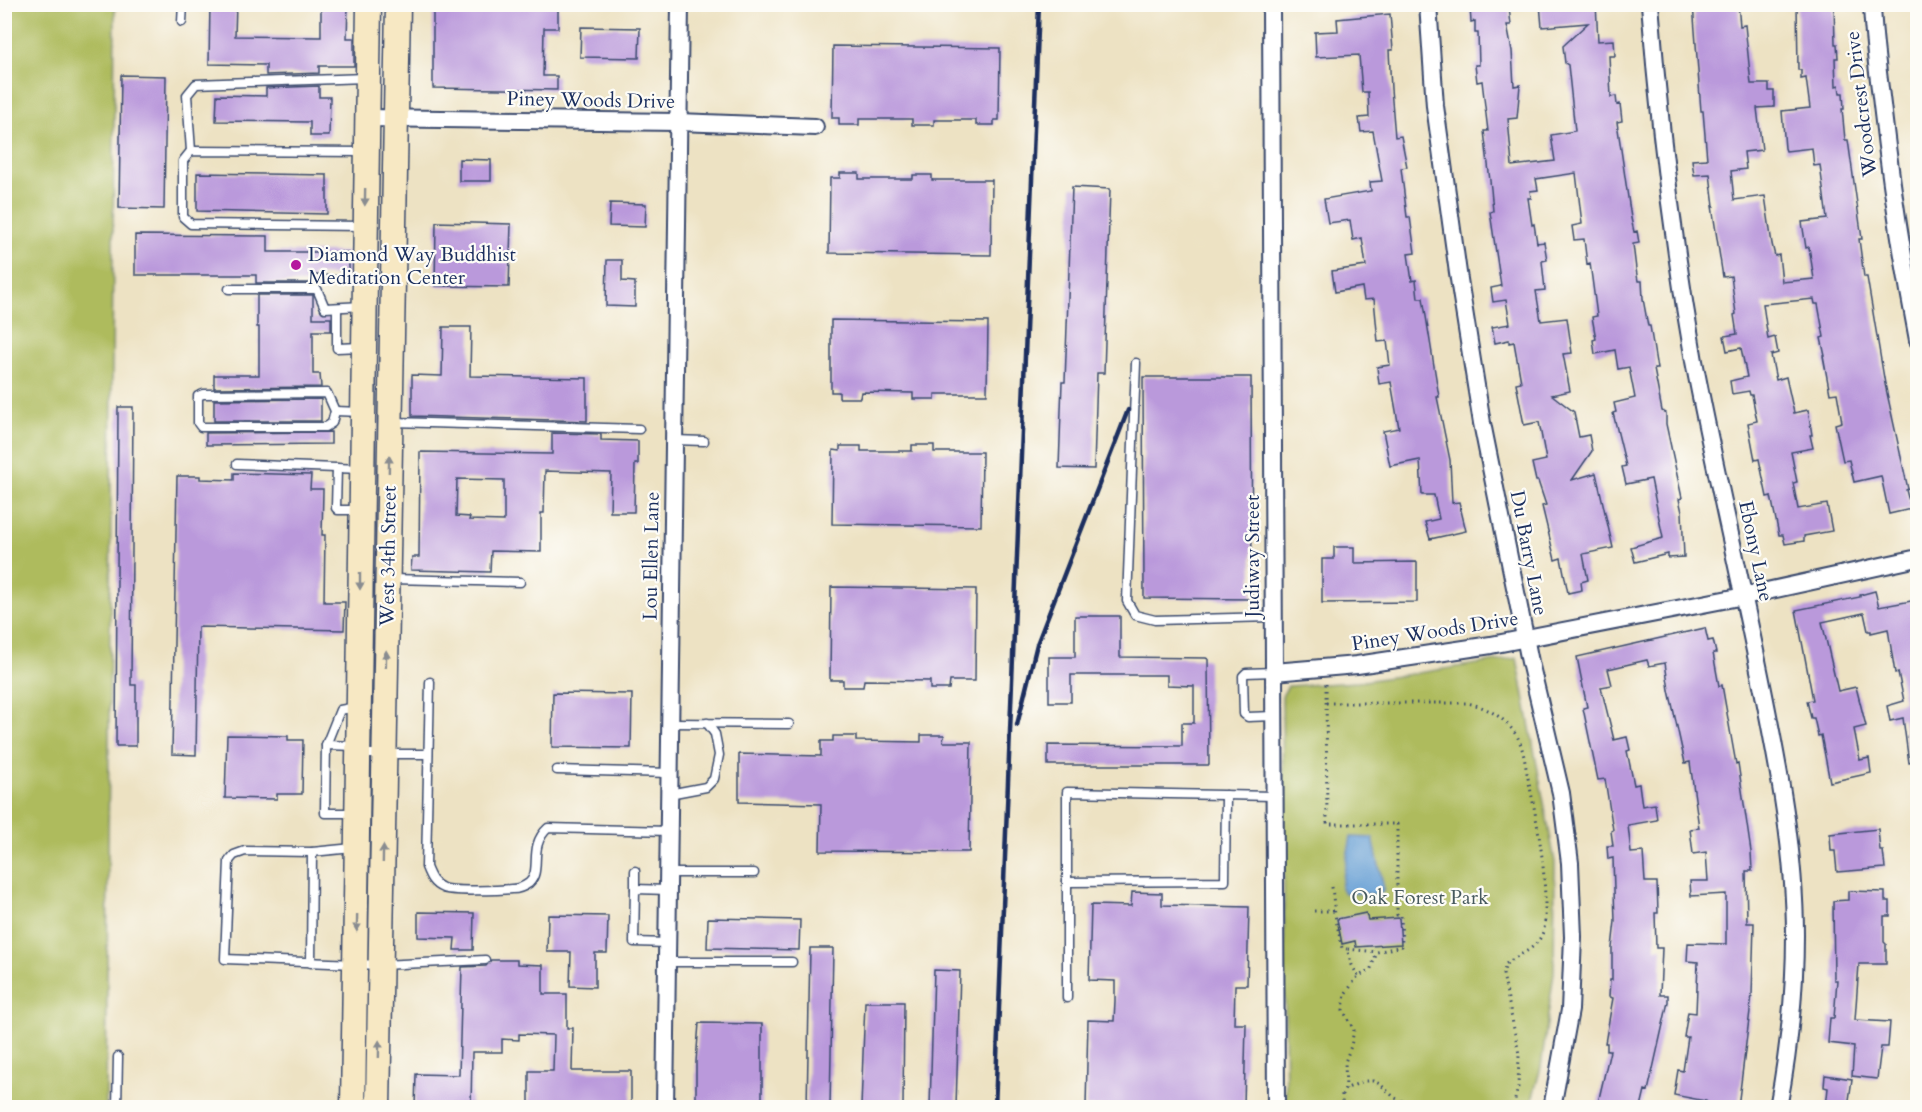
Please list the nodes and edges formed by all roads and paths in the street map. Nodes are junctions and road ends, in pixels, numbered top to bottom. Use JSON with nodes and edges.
{"nodes":[{"id":1,"x":183,"y":4,"type":"edge"},
{"id":2,"x":369,"y":4,"type":"edge"},
{"id":3,"x":398,"y":4,"type":"edge"},
{"id":4,"x":680,"y":4,"type":"edge"},
{"id":5,"x":1271,"y":4,"type":"edge"},
{"id":6,"x":1428,"y":4,"type":"edge"},
{"id":7,"x":1650,"y":4,"type":"edge"},
{"id":8,"x":1872,"y":4,"type":"edge"},
{"id":9,"x":182,"y":22,"type":"dead end"},
{"id":10,"x":367,"y":78,"type":"junction"},
{"id":11,"x":366,"y":118,"type":"junction"},
{"id":12,"x":397,"y":118,"type":"junction"},
{"id":13,"x":678,"y":122,"type":"junction"},
{"id":14,"x":815,"y":127,"type":"dead end"},
{"id":15,"x":191,"y":151,"type":"junction"},
{"id":16,"x":365,"y":152,"type":"junction"},
{"id":17,"x":364,"y":226,"type":"junction"},
{"id":18,"x":229,"y":289,"type":"dead end"},
{"id":19,"x":363,"y":306,"type":"junction"},
{"id":20,"x":337,"y":308,"type":"junction"},
{"id":21,"x":392,"y":332,"type":"junction"},
{"id":22,"x":363,"y":339,"type":"junction"},
{"id":23,"x":1917,"y":340,"type":"edge"},
{"id":24,"x":1136,"y":363,"type":"dead end"},
{"id":25,"x":335,"y":411,"type":"junction"},
{"id":26,"x":362,"y":412,"type":"junction"},
{"id":27,"x":390,"y":422,"type":"junction"},
{"id":28,"x":639,"y":429,"type":"dead end"},
{"id":29,"x":674,"y":440,"type":"junction"},
{"id":30,"x":704,"y":441,"type":"dead end"},
{"id":31,"x":237,"y":464,"type":"dead end"},
{"id":32,"x":337,"y":468,"type":"junction"},
{"id":33,"x":361,"y":469,"type":"junction"},
{"id":34,"x":361,"y":510,"type":"junction"},
{"id":35,"x":361,"y":536,"type":"junction"},
{"id":36,"x":388,"y":536,"type":"junction"},
{"id":37,"x":1917,"y":558,"type":"edge"},
{"id":38,"x":387,"y":579,"type":"junction"},
{"id":39,"x":520,"y":582,"type":"dead end"},
{"id":40,"x":1744,"y":596,"type":"junction"},
{"id":41,"x":1273,"y":617,"type":"junction"},
{"id":42,"x":1525,"y":639,"type":"junction"},
{"id":43,"x":1274,"y":672,"type":"junction"},
{"id":44,"x":430,"y":682,"type":"dead end"},
{"id":45,"x":1326,"y":682,"type":"dead end"},
{"id":46,"x":1326,"y":703,"type":"junction"},
{"id":47,"x":360,"y":707,"type":"junction"},
{"id":48,"x":1274,"y":716,"type":"junction"},
{"id":49,"x":670,"y":723,"type":"junction"},
{"id":50,"x":707,"y":723,"type":"junction"},
{"id":51,"x":789,"y":724,"type":"dead end"},
{"id":52,"x":326,"y":745,"type":"junction"},
{"id":53,"x":359,"y":750,"type":"junction"},
{"id":54,"x":385,"y":754,"type":"junction"},
{"id":55,"x":428,"y":754,"type":"junction"},
{"id":56,"x":557,"y":770,"type":"dead end"},
{"id":57,"x":670,"y":773,"type":"junction"},
{"id":58,"x":669,"y":794,"type":"junction"},
{"id":59,"x":1227,"y":795,"type":"junction"},
{"id":60,"x":1274,"y":796,"type":"junction"},
{"id":61,"x":358,"y":813,"type":"junction"},
{"id":62,"x":669,"y":831,"type":"junction"},
{"id":63,"x":358,"y":848,"type":"junction"},
{"id":64,"x":312,"y":852,"type":"junction"},
{"id":65,"x":635,"y":871,"type":"dead end"},
{"id":66,"x":754,"y":873,"type":"dead end"},
{"id":67,"x":668,"y":881,"type":"junction"},
{"id":68,"x":1067,"y":882,"type":"junction"},
{"id":69,"x":1332,"y":887,"type":"dead end"},
{"id":70,"x":635,"y":889,"type":"junction"},
{"id":71,"x":1314,"y":911,"type":"dead end"},
{"id":72,"x":1334,"y":911,"type":"junction"},
{"id":73,"x":668,"y":943,"type":"junction"},
{"id":74,"x":1347,"y":949,"type":"junction"},
{"id":75,"x":1377,"y":952,"type":"junction"},
{"id":76,"x":485,"y":960,"type":"dead end"},
{"id":77,"x":667,"y":962,"type":"junction"},
{"id":78,"x":792,"y":962,"type":"dead end"},
{"id":79,"x":311,"y":963,"type":"junction"},
{"id":80,"x":356,"y":964,"type":"junction"},
{"id":81,"x":381,"y":965,"type":"junction"},
{"id":82,"x":1358,"y":976,"type":"junction"},
{"id":83,"x":1067,"y":998,"type":"dead end"},
{"id":84,"x":118,"y":1057,"type":"dead end"},
{"id":85,"x":1346,"y":1089,"type":"junction"},
{"id":86,"x":117,"y":1107,"type":"edge"},
{"id":87,"x":353,"y":1107,"type":"edge"},
{"id":88,"x":378,"y":1107,"type":"edge"},
{"id":89,"x":665,"y":1107,"type":"edge"},
{"id":90,"x":1276,"y":1107,"type":"edge"},
{"id":91,"x":1342,"y":1107,"type":"edge"},
{"id":92,"x":1411,"y":1107,"type":"edge"},
{"id":93,"x":1513,"y":1107,"type":"edge"},
{"id":94,"x":1552,"y":1107,"type":"edge"},
{"id":95,"x":1778,"y":1107,"type":"edge"}],
"edges":[{"from":1,"to":9,"type":"lane"},
{"from":2,"to":10,"type":"main road","name":"West 34th Street"},
{"from":3,"to":12,"type":"main road","name":"West 34th Street"},
{"from":4,"to":13,"type":"street","name":"Lou Ellen Lane"},
{"from":5,"to":41,"type":"street","name":"Judiway Street"},
{"from":6,"to":42,"type":"street","name":"Du Barry Lane"},
{"from":7,"to":40,"type":"street","name":"Ebony Lane"},
{"from":8,"to":23,"type":"street","name":"Woodcrest Drive"},
{"from":10,"to":11,"type":"main road","name":"West 34th Street"},
{"from":10,"to":15,"type":"lane"},
{"from":11,"to":12,"type":"street","name":"Piney Woods Drive"},
{"from":11,"to":16,"type":"main road","name":"West 34th Street"},
{"from":12,"to":13,"type":"street","name":"Piney Woods Drive"},
{"from":12,"to":21,"type":"main road","name":"West 34th Street"},
{"from":13,"to":14,"type":"street","name":"Piney Woods Drive"},
{"from":13,"to":29,"type":"street","name":"Lou Ellen Lane"},
{"from":15,"to":16,"type":"lane"},
{"from":15,"to":17,"type":"lane"},
{"from":16,"to":17,"type":"main road","name":"West 34th Street","one_way":true},
{"from":17,"to":19,"type":"main road","name":"West 34th Street"},
{"from":18,"to":20,"type":"lane"},
{"from":19,"to":20,"type":"lane"},
{"from":19,"to":22,"type":"main road","name":"West 34th Street"},
{"from":20,"to":22,"type":"lane"},
{"from":21,"to":22,"type":"main road"},
{"from":21,"to":27,"type":"main road","name":"West 34th Street"},
{"from":22,"to":26,"type":"main road","name":"West 34th Street"},
{"from":24,"to":41,"type":"lane"},
{"from":25,"to":25,"type":"lane"},
{"from":25,"to":26,"type":"lane"},
{"from":26,"to":33,"type":"main road","name":"West 34th Street"},
{"from":27,"to":28,"type":"lane"},
{"from":36,"to":27,"type":"main road","name":"West 34th Street","one_way":true},
{"from":29,"to":30,"type":"lane"},
{"from":29,"to":49,"type":"street","name":"Lou Ellen Lane"},
{"from":31,"to":32,"type":"lane"},
{"from":32,"to":33,"type":"lane"},
{"from":32,"to":34,"type":"lane"},
{"from":33,"to":34,"type":"main road","name":"West 34th Street"},
{"from":34,"to":35,"type":"main road","name":"West 34th Street"},
{"from":35,"to":36,"type":"main road"},
{"from":35,"to":47,"type":"main road","name":"West 34th Street","one_way":true},
{"from":36,"to":38,"type":"main road","name":"West 34th Street"},
{"from":37,"to":40,"type":"street","name":"Piney Woods Drive"},
{"from":38,"to":39,"type":"lane"},
{"from":54,"to":38,"type":"main road","name":"West 34th Street","one_way":true},
{"from":40,"to":42,"type":"street","name":"Piney Woods Drive"},
{"from":40,"to":95,"type":"street","name":"Ebony Lane"},
{"from":41,"to":43,"type":"street","name":"Judiway Street"},
{"from":42,"to":43,"type":"street","name":"Piney Woods Drive"},
{"from":42,"to":94,"type":"street","name":"Du Barry Lane"},
{"from":43,"to":48,"type":"street","name":"Judiway Street"},
{"from":43,"to":48,"type":"lane"},
{"from":44,"to":55,"type":"lane"},
{"from":45,"to":46,"type":"path"},
{"from":46,"to":75,"type":"path"},
{"from":46,"to":93,"type":"path"},
{"from":47,"to":52,"type":"lane"},
{"from":47,"to":53,"type":"main road","name":"West 34th Street"},
{"from":48,"to":60,"type":"street","name":"Judiway Street"},
{"from":49,"to":50,"type":"lane"},
{"from":49,"to":57,"type":"street","name":"Lou Ellen Lane"},
{"from":50,"to":51,"type":"lane"},
{"from":50,"to":58,"type":"lane"},
{"from":52,"to":53,"type":"lane"},
{"from":52,"to":61,"type":"lane"},
{"from":53,"to":54,"type":"lane"},
{"from":53,"to":61,"type":"main road","name":"West 34th Street"},
{"from":54,"to":55,"type":"lane"},
{"from":81,"to":54,"type":"main road","name":"West 34th Street","one_way":true},
{"from":55,"to":62,"type":"lane"},
{"from":56,"to":57,"type":"lane"},
{"from":57,"to":58,"type":"street","name":"Lou Ellen Lane"},
{"from":58,"to":62,"type":"street","name":"Lou Ellen Lane"},
{"from":59,"to":60,"type":"lane"},
{"from":59,"to":68,"type":"lane"},
{"from":59,"to":68,"type":"lane"},
{"from":60,"to":90,"type":"street","name":"Judiway Street"},
{"from":61,"to":63,"type":"main road","name":"West 34th Street"},
{"from":62,"to":67,"type":"street","name":"Lou Ellen Lane"},
{"from":63,"to":64,"type":"lane"},
{"from":63,"to":80,"type":"main road","name":"West 34th Street","one_way":true},
{"from":64,"to":79,"type":"lane"},
{"from":64,"to":79,"type":"lane"},
{"from":65,"to":70,"type":"lane"},
{"from":66,"to":67,"type":"lane"},
{"from":67,"to":70,"type":"lane"},
{"from":67,"to":73,"type":"street","name":"Lou Ellen Lane"},
{"from":68,"to":83,"type":"lane"},
{"from":69,"to":72,"type":"path"},
{"from":70,"to":73,"type":"lane"},
{"from":71,"to":72,"type":"path"},
{"from":72,"to":74,"type":"path"},
{"from":73,"to":77,"type":"street","name":"Lou Ellen Lane"},
{"from":74,"to":75,"type":"path"},
{"from":74,"to":82,"type":"path"},
{"from":75,"to":82,"type":"path"},
{"from":76,"to":81,"type":"lane"},
{"from":77,"to":78,"type":"lane"},
{"from":77,"to":89,"type":"street","name":"Lou Ellen Lane"},
{"from":79,"to":80,"type":"lane"},
{"from":80,"to":81,"type":"lane"},
{"from":80,"to":87,"type":"main road","name":"West 34th Street"},
{"from":88,"to":81,"type":"main road","name":"West 34th Street","one_way":true},
{"from":82,"to":85,"type":"path"},
{"from":84,"to":86,"type":"lane"},
{"from":85,"to":91,"type":"path"},
{"from":85,"to":92,"type":"path"}]}
